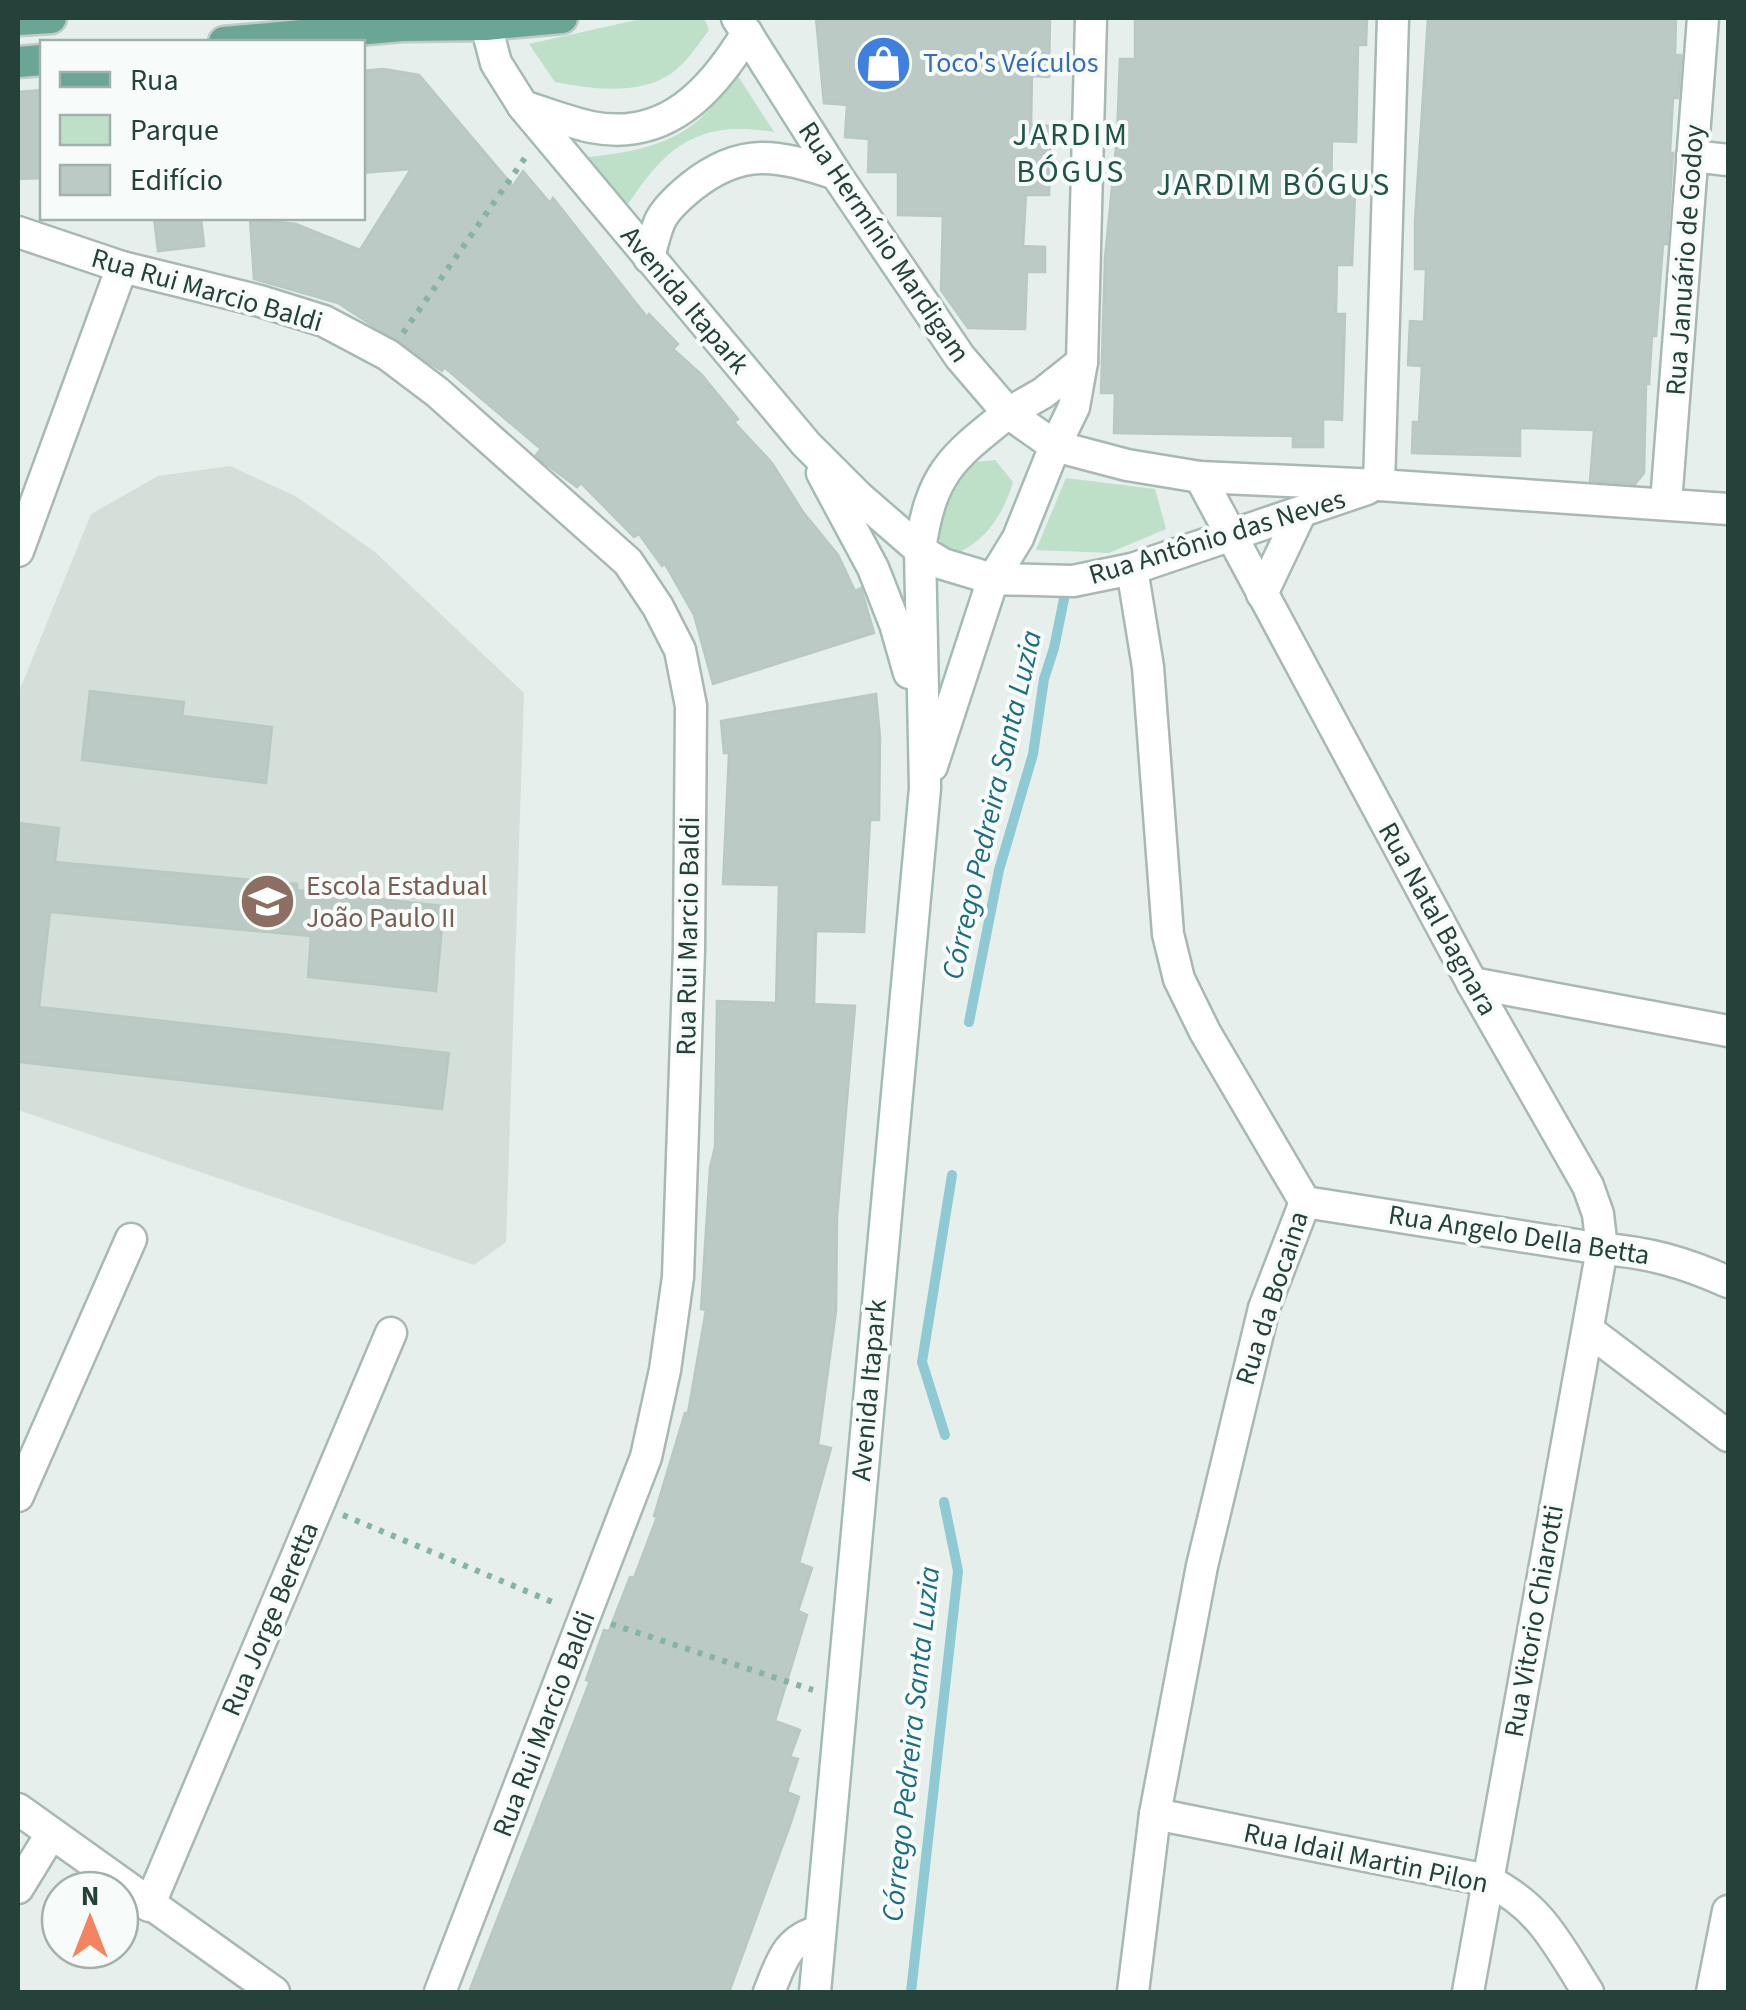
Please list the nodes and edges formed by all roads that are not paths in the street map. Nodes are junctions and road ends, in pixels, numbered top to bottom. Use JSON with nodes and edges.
{"nodes":[{"id":1,"x":51,"y":18,"type":"edge"},
{"id":2,"x":562,"y":18,"type":"edge"},
{"id":3,"x":1091,"y":18,"type":"edge"},
{"id":4,"x":1393,"y":18,"type":"edge"},
{"id":5,"x":1703,"y":18,"type":"edge"},
{"id":6,"x":18,"y":20,"type":"edge"},
{"id":7,"x":487,"y":21,"type":"edge"},
{"id":8,"x":742,"y":25,"type":"edge"},
{"id":9,"x":246,"y":40,"type":"edge"},
{"id":10,"x":523,"y":106,"type":"junction"},
{"id":11,"x":1692,"y":156,"type":"junction"},
{"id":12,"x":1728,"y":160,"type":"edge"},
{"id":13,"x":836,"y":174,"type":"junction"},
{"id":14,"x":18,"y":232,"type":"edge"},
{"id":15,"x":649,"y":258,"type":"junction"},
{"id":16,"x":122,"y":267,"type":"junction"},
{"id":17,"x":1082,"y":362,"type":"junction"},
{"id":18,"x":1008,"y":413,"type":"junction"},
{"id":19,"x":806,"y":444,"type":"junction"},
{"id":20,"x":1055,"y":446,"type":"junction"},
{"id":21,"x":1200,"y":477,"type":"junction"},
{"id":22,"x":1380,"y":484,"type":"junction"},
{"id":23,"x":1666,"y":503,"type":"junction"},
{"id":24,"x":1728,"y":509,"type":"edge"},
{"id":25,"x":1300,"y":514,"type":"junction"},
{"id":26,"x":1234,"y":537,"type":"junction"},
{"id":27,"x":920,"y":550,"type":"junction"},
{"id":28,"x":18,"y":551,"type":"edge"},
{"id":29,"x":1132,"y":569,"type":"junction"},
{"id":30,"x":993,"y":579,"type":"junction"},
{"id":31,"x":1262,"y":594,"type":"junction"},
{"id":32,"x":922,"y":721,"type":"junction"},
{"id":33,"x":925,"y":788,"type":"junction"},
{"id":34,"x":1472,"y":983,"type":"junction"},
{"id":35,"x":1728,"y":1031,"type":"edge"},
{"id":36,"x":1305,"y":1202,"type":"junction"},
{"id":37,"x":131,"y":1239,"type":"dead end"},
{"id":38,"x":1602,"y":1249,"type":"junction"},
{"id":39,"x":1728,"y":1282,"type":"edge"},
{"id":40,"x":1588,"y":1330,"type":"junction"},
{"id":41,"x":391,"y":1333,"type":"dead end"},
{"id":42,"x":1728,"y":1436,"type":"edge"},
{"id":43,"x":18,"y":1496,"type":"edge"},
{"id":44,"x":18,"y":1809,"type":"edge"},
{"id":45,"x":1154,"y":1814,"type":"junction"},
{"id":46,"x":51,"y":1834,"type":"junction"},
{"id":47,"x":1487,"y":1880,"type":"junction"},
{"id":48,"x":18,"y":1888,"type":"edge"},
{"id":49,"x":149,"y":1906,"type":"junction"},
{"id":50,"x":1728,"y":1911,"type":"edge"},
{"id":51,"x":820,"y":1931,"type":"junction"},
{"id":52,"x":274,"y":1992,"type":"edge"},
{"id":53,"x":440,"y":1992,"type":"edge"},
{"id":54,"x":769,"y":1992,"type":"edge"},
{"id":55,"x":815,"y":1992,"type":"edge"},
{"id":56,"x":1133,"y":1992,"type":"edge"},
{"id":57,"x":1468,"y":1992,"type":"edge"},
{"id":58,"x":1588,"y":1992,"type":"edge"},
{"id":59,"x":1712,"y":1992,"type":"edge"}],
"edges":[{"from":1,"to":6,"type":"main road"},
{"from":2,"to":7,"type":"main road"},
{"from":3,"to":17,"type":"street","name":"Avenida Itapark"},
{"from":4,"to":22,"type":"street"},
{"from":5,"to":11,"type":"street","name":"Rua Januário de Godoy"},
{"from":7,"to":9,"type":"main road"},
{"from":7,"to":10,"type":"street","name":"Avenida Itapark"},
{"from":8,"to":10,"type":"street"},
{"from":8,"to":13,"type":"street","name":"Rua Hermínio Mardigam"},
{"from":10,"to":15,"type":"street","name":"Avenida Itapark"},
{"from":11,"to":12,"type":"street"},
{"from":11,"to":23,"type":"street","name":"Rua Januário de Godoy"},
{"from":13,"to":15,"type":"street"},
{"from":13,"to":18,"type":"street","name":"Rua Hermínio Mardigam"},
{"from":14,"to":16,"type":"street","name":"Rua Rui Marcio Baldi"},
{"from":15,"to":19,"type":"street","name":"Avenida Itapark"},
{"from":16,"to":28,"type":"street"},
{"from":16,"to":53,"type":"street","name":"Rua Rui Marcio Baldi"},
{"from":17,"to":18,"type":"street","name":"Avenida Itapark"},
{"from":17,"to":20,"type":"street","name":"Avenida Itapark"},
{"from":18,"to":20,"type":"street","name":"Rua Hermínio Mardigam"},
{"from":18,"to":27,"type":"street","name":"Avenida Itapark"},
{"from":19,"to":27,"type":"street","name":"Avenida Itapark"},
{"from":19,"to":32,"type":"street"},
{"from":20,"to":21,"type":"street","name":"Rua Antônio das Neves"},
{"from":20,"to":30,"type":"street","name":"Avenida Itapark"},
{"from":21,"to":22,"type":"street","name":"Rua Antônio das Neves"},
{"from":21,"to":26,"type":"street","name":"Rua Natal Bagnara"},
{"from":22,"to":23,"type":"street","name":"Rua Antônio das Neves"},
{"from":22,"to":25,"type":"street","name":"Rua Antônio das Neves"},
{"from":23,"to":24,"type":"street","name":"Rua Antônio das Neves"},
{"from":25,"to":26,"type":"street","name":"Rua Antônio das Neves"},
{"from":25,"to":31,"type":"street"},
{"from":26,"to":29,"type":"street","name":"Rua Antônio das Neves"},
{"from":26,"to":31,"type":"street","name":"Rua Natal Bagnara"},
{"from":27,"to":30,"type":"street","name":"Avenida Itapark"},
{"from":27,"to":32,"type":"street","name":"Avenida Itapark"},
{"from":29,"to":30,"type":"street","name":"Rua Antônio das Neves"},
{"from":29,"to":36,"type":"street","name":"Rua da Bocaina"},
{"from":30,"to":33,"type":"street","name":"Avenida Itapark"},
{"from":31,"to":34,"type":"street","name":"Rua Natal Bagnara"},
{"from":32,"to":33,"type":"street","name":"Avenida Itapark"},
{"from":33,"to":51,"type":"street","name":"Avenida Itapark"},
{"from":34,"to":35,"type":"street"},
{"from":34,"to":38,"type":"street","name":"Rua Natal Bagnara"},
{"from":36,"to":38,"type":"street","name":"Rua Angelo Della Betta"},
{"from":36,"to":45,"type":"street","name":"Rua da Bocaina"},
{"from":37,"to":43,"type":"street"},
{"from":38,"to":39,"type":"street","name":"Rua Angelo Della Betta"},
{"from":38,"to":40,"type":"street","name":"Rua Vitorio Chiarotti"},
{"from":40,"to":42,"type":"street"},
{"from":40,"to":47,"type":"street","name":"Rua Vitorio Chiarotti"},
{"from":41,"to":49,"type":"street","name":"Rua Jorge Beretta"},
{"from":44,"to":46,"type":"street"},
{"from":45,"to":47,"type":"street","name":"Rua Idail Martin Pilon"},
{"from":45,"to":56,"type":"street","name":"Rua da Bocaina"},
{"from":46,"to":48,"type":"street"},
{"from":46,"to":49,"type":"street"},
{"from":47,"to":57,"type":"street","name":"Rua Vitorio Chiarotti"},
{"from":47,"to":58,"type":"street","name":"Rua Idail Martin Pilon"},
{"from":49,"to":52,"type":"street"},
{"from":50,"to":59,"type":"street"},
{"from":51,"to":54,"type":"street"},
{"from":51,"to":55,"type":"street","name":"Avenida Itapark"}]}
